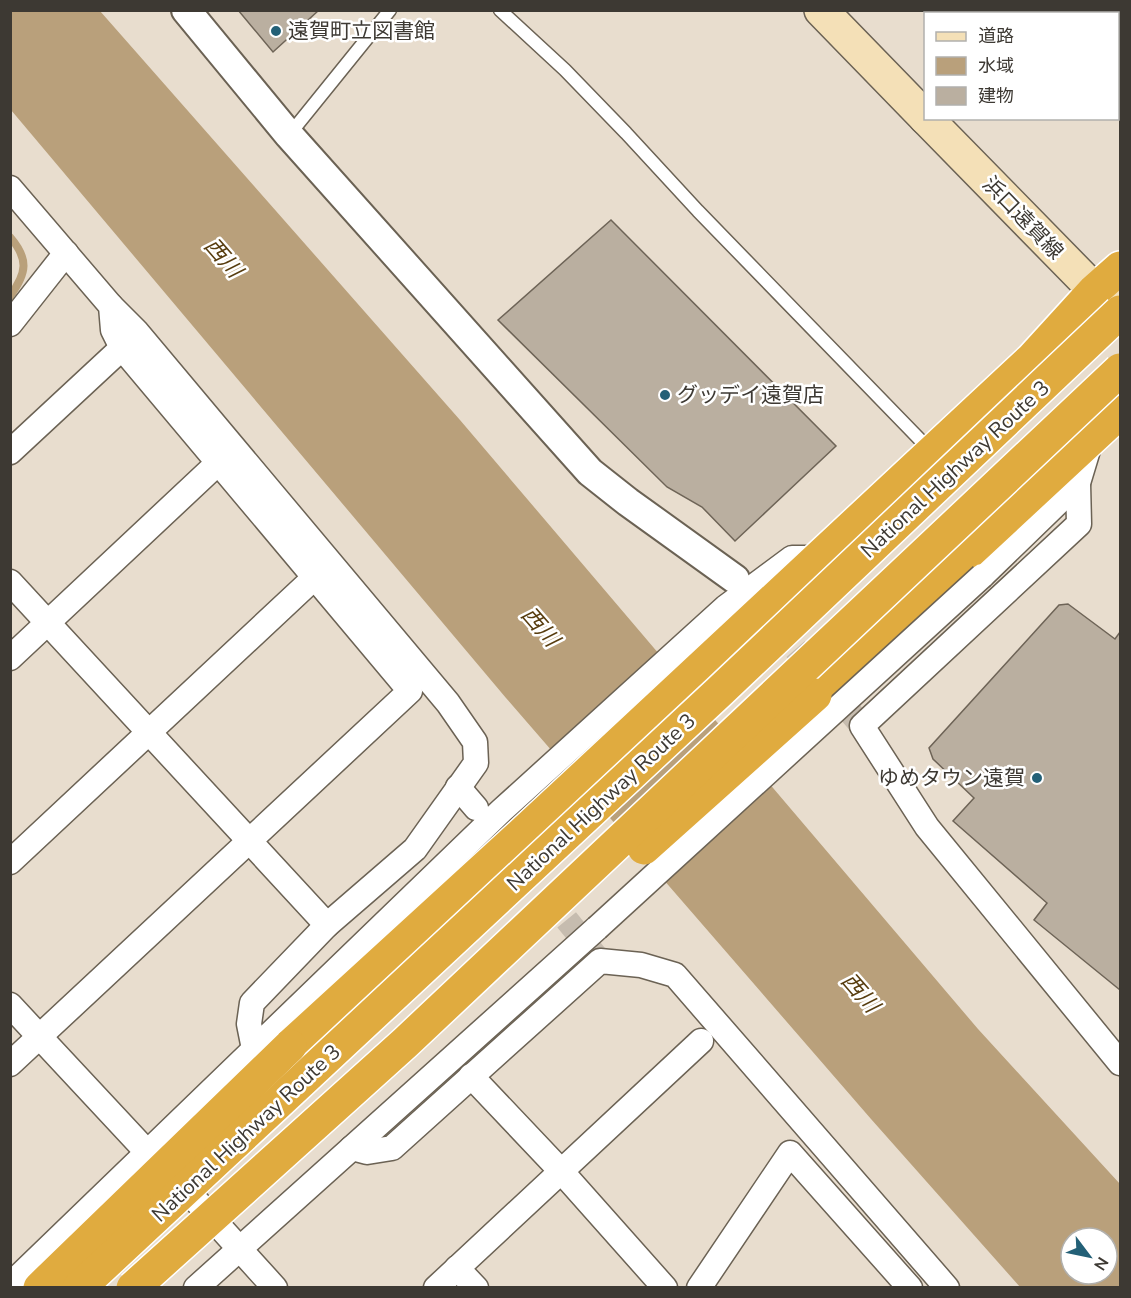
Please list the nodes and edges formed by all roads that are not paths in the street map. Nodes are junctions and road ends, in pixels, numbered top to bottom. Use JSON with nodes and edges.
{"nodes":[{"id":1,"x":186,"y":10,"type":"edge"},
{"id":2,"x":390,"y":10,"type":"edge"},
{"id":3,"x":500,"y":10,"type":"edge"},
{"id":4,"x":821,"y":10,"type":"edge"},
{"id":5,"x":924,"y":116,"type":"edge"},
{"id":6,"x":928,"y":120,"type":"edge"},
{"id":7,"x":289,"y":135,"type":"junction"},
{"id":8,"x":10,"y":188,"type":"edge"},
{"id":9,"x":66,"y":253,"type":"junction"},
{"id":10,"x":1120,"y":268,"type":"edge"},
{"id":11,"x":1094,"y":291,"type":"junction"},
{"id":12,"x":111,"y":306,"type":"junction"},
{"id":13,"x":1120,"y":315,"type":"edge"},
{"id":14,"x":10,"y":324,"type":"edge"},
{"id":15,"x":122,"y":348,"type":"junction"},
{"id":16,"x":1120,"y":370,"type":"edge"},
{"id":17,"x":1120,"y":412,"type":"edge"},
{"id":18,"x":1091,"y":440,"type":"junction"},
{"id":19,"x":10,"y":452,"type":"edge"},
{"id":20,"x":932,"y":452,"type":"junction"},
{"id":21,"x":219,"y":462,"type":"junction"},
{"id":22,"x":1078,"y":483,"type":"junction"},
{"id":23,"x":315,"y":578,"type":"junction"},
{"id":24,"x":735,"y":579,"type":"dead end"},
{"id":25,"x":10,"y":582,"type":"edge"},
{"id":26,"x":48,"y":623,"type":"junction"},
{"id":27,"x":10,"y":658,"type":"edge"},
{"id":28,"x":149,"y":733,"type":"junction"},
{"id":29,"x":458,"y":787,"type":"junction"},
{"id":30,"x":476,"y":808,"type":"tunnel mouth"},
{"id":31,"x":511,"y":823,"type":"junction"},
{"id":32,"x":249,"y":842,"type":"junction"},
{"id":33,"x":10,"y":862,"type":"edge"},
{"id":34,"x":327,"y":925,"type":"junction"},
{"id":35,"x":10,"y":1005,"type":"edge"},
{"id":36,"x":40,"y":1036,"type":"junction"},
{"id":37,"x":701,"y":1041,"type":"dead end"},
{"id":38,"x":405,"y":1043,"type":"junction"},
{"id":39,"x":254,"y":1050,"type":"junction"},
{"id":40,"x":1120,"y":1063,"type":"edge"},
{"id":41,"x":10,"y":1064,"type":"edge"},
{"id":42,"x":471,"y":1076,"type":"junction"},
{"id":43,"x":352,"y":1148,"type":"junction"},
{"id":44,"x":147,"y":1153,"type":"junction"},
{"id":45,"x":561,"y":1171,"type":"junction"},
{"id":46,"x":240,"y":1249,"type":"junction"},
{"id":47,"x":457,"y":1268,"type":"junction"},
{"id":48,"x":10,"y":1285,"type":"edge"},
{"id":49,"x":40,"y":1287,"type":"edge"},
{"id":50,"x":79,"y":1287,"type":"edge"},
{"id":51,"x":133,"y":1287,"type":"edge"},
{"id":52,"x":195,"y":1287,"type":"edge"},
{"id":53,"x":275,"y":1287,"type":"edge"},
{"id":54,"x":436,"y":1287,"type":"edge"},
{"id":55,"x":476,"y":1287,"type":"edge"},
{"id":56,"x":665,"y":1287,"type":"edge"},
{"id":57,"x":699,"y":1287,"type":"edge"},
{"id":58,"x":910,"y":1287,"type":"edge"},
{"id":59,"x":947,"y":1287,"type":"edge"}],
"edges":[{"from":1,"to":7,"type":"street"},
{"from":2,"to":7,"type":"lane"},
{"from":3,"to":20,"type":"lane"},
{"from":4,"to":5,"type":"main road","name":"浜口遠賀線"},
{"from":6,"to":11,"type":"main road","name":"浜口遠賀線"},
{"from":7,"to":24,"type":"street"},
{"from":8,"to":9,"type":"street"},
{"from":9,"to":12,"type":"street"},
{"from":9,"to":14,"type":"street"},
{"from":10,"to":11,"type":"highway"},
{"from":11,"to":13,"type":"main road","name":"浜口遠賀線"},
{"from":11,"to":20,"type":"highway"},
{"from":12,"to":15,"type":"street"},
{"from":12,"to":29,"type":"street"},
{"from":13,"to":50,"type":"highway","name":"National Highway Route 3","bridge":true},
{"from":15,"to":19,"type":"street"},
{"from":15,"to":21,"type":"street"},
{"from":16,"to":38,"type":"highway","name":"National Highway Route 3","bridge":true},
{"from":17,"to":18,"type":"highway"},
{"from":18,"to":22,"type":"street"},
{"from":18,"to":38,"type":"highway","bridge":true},
{"from":20,"to":31,"type":"highway"},
{"from":21,"to":23,"type":"street"},
{"from":21,"to":26,"type":"street"},
{"from":22,"to":40,"type":"street"},
{"from":22,"to":43,"type":"street","bridge":true},
{"from":23,"to":28,"type":"street"},
{"from":23,"to":32,"type":"street"},
{"from":25,"to":26,"type":"street"},
{"from":26,"to":27,"type":"street"},
{"from":26,"to":28,"type":"street"},
{"from":28,"to":32,"type":"street"},
{"from":28,"to":33,"type":"street"},
{"from":29,"to":30,"type":"street"},
{"from":29,"to":34,"type":"street"},
{"from":31,"to":39,"type":"street"},
{"from":31,"to":49,"type":"highway","bridge":true},
{"from":32,"to":34,"type":"street"},
{"from":32,"to":36,"type":"street"},
{"from":34,"to":39,"type":"street"},
{"from":35,"to":36,"type":"street"},
{"from":36,"to":41,"type":"street"},
{"from":36,"to":44,"type":"street"},
{"from":37,"to":45,"type":"street"},
{"from":38,"to":51,"type":"highway","name":"National Highway Route 3","bridge":true},
{"from":39,"to":44,"type":"street"},
{"from":42,"to":43,"type":"street"},
{"from":42,"to":45,"type":"street"},
{"from":42,"to":59,"type":"street"},
{"from":43,"to":46,"type":"street"},
{"from":44,"to":46,"type":"street"},
{"from":44,"to":48,"type":"street"},
{"from":45,"to":47,"type":"street"},
{"from":45,"to":56,"type":"street"},
{"from":46,"to":52,"type":"street"},
{"from":46,"to":53,"type":"street"},
{"from":47,"to":54,"type":"street"},
{"from":47,"to":55,"type":"street"},
{"from":57,"to":58,"type":"street"}]}
